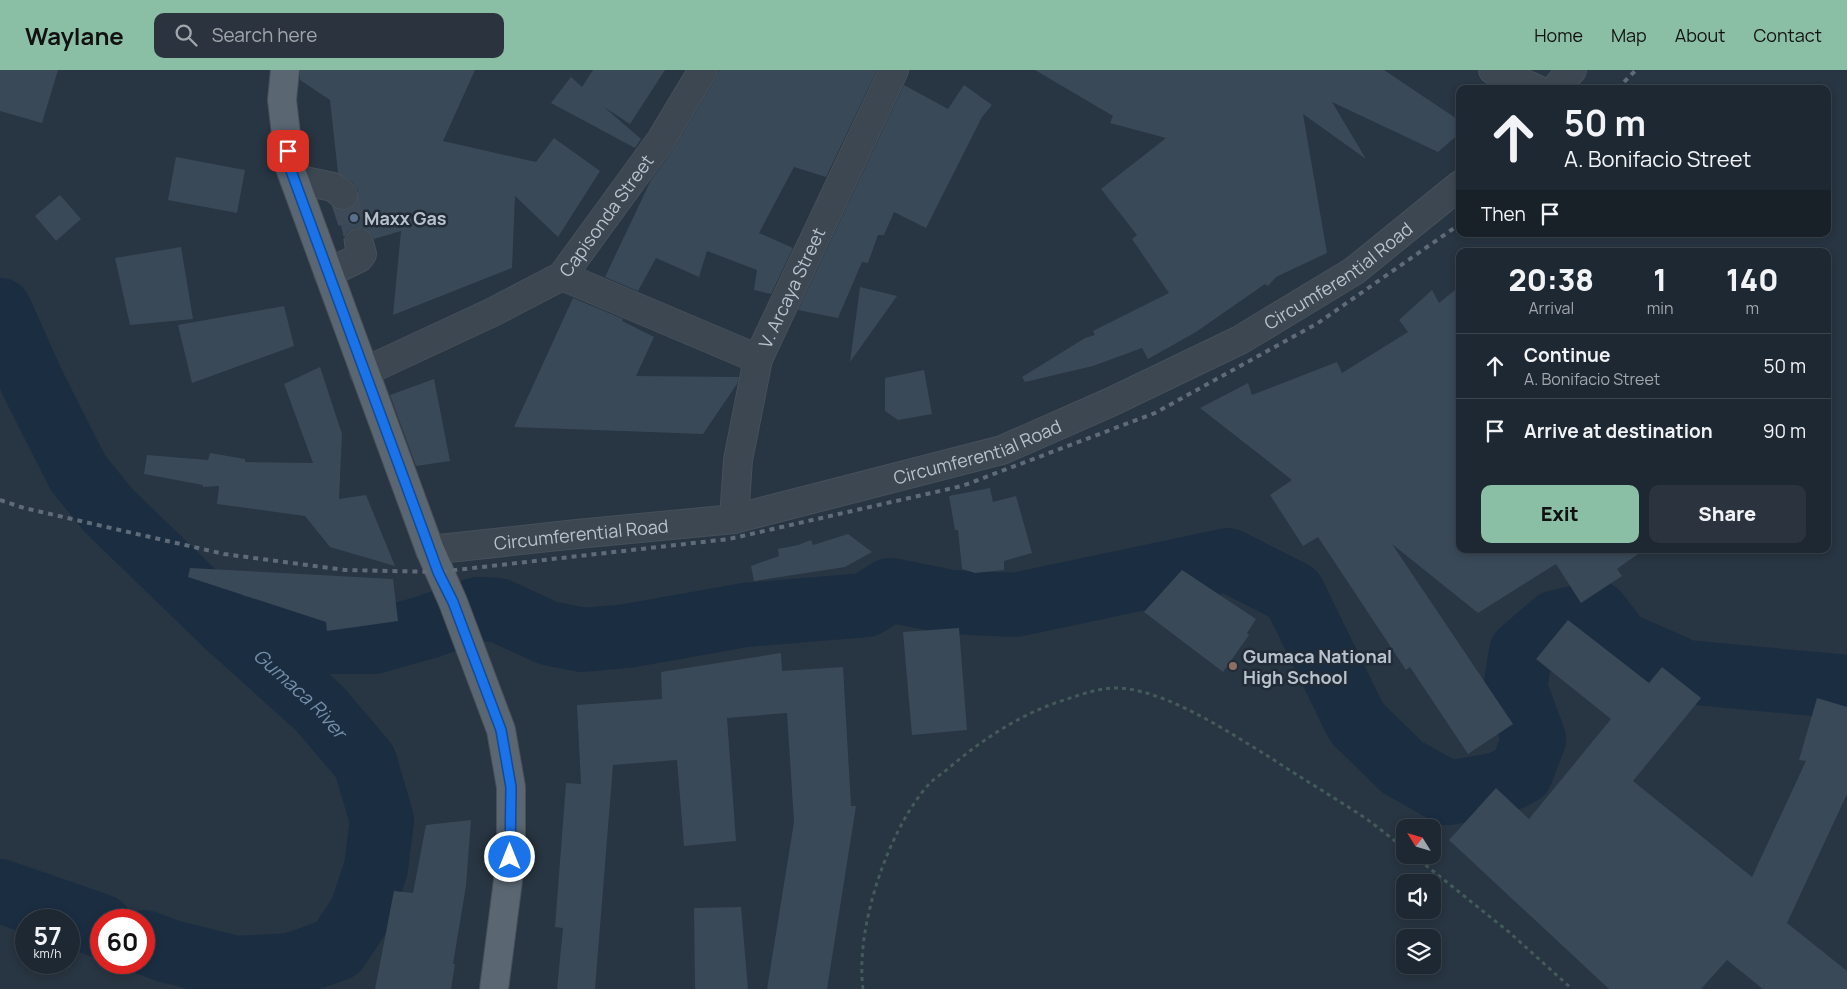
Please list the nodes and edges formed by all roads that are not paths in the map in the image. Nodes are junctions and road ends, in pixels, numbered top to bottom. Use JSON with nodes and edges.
{"nodes":[{"id":1,"x":285,"y":70,"type":"edge"},
{"id":2,"x":703,"y":70,"type":"edge"},
{"id":3,"x":894,"y":70,"type":"edge"},
{"id":4,"x":1493,"y":70,"type":"edge"},
{"id":5,"x":1572,"y":70,"type":"edge"},
{"id":6,"x":1527,"y":85,"type":"edge"},
{"id":7,"x":1559,"y":85,"type":"edge"},
{"id":8,"x":295,"y":179,"type":"junction"},
{"id":9,"x":1456,"y":188,"type":"edge"},
{"id":10,"x":343,"y":195,"type":"dead end"},
{"id":11,"x":359,"y":244,"type":"tunnel mouth"},
{"id":12,"x":328,"y":273,"type":"junction"},
{"id":13,"x":562,"y":276,"type":"junction"},
{"id":14,"x":758,"y":359,"type":"junction"},
{"id":15,"x":364,"y":372,"type":"junction"},
{"id":16,"x":734,"y":519,"type":"junction"},
{"id":17,"x":430,"y":550,"type":"junction"},
{"id":18,"x":494,"y":989,"type":"edge"}],
"edges":[{"from":1,"to":8,"type":"main road"},
{"from":2,"to":13,"type":"street","name":"Capisonda Street"},
{"from":3,"to":14,"type":"street","name":"V. Arcaya Street"},
{"from":4,"to":6,"type":"street"},
{"from":5,"to":7,"type":"street"},
{"from":8,"to":10,"type":"street"},
{"from":8,"to":12,"type":"main road"},
{"from":9,"to":16,"type":"street","name":"Circumferential Road"},
{"from":11,"to":12,"type":"street"},
{"from":12,"to":15,"type":"main road"},
{"from":13,"to":14,"type":"street"},
{"from":13,"to":15,"type":"street","name":"Capisonda Street"},
{"from":14,"to":16,"type":"street","name":"V. Arcaya Street"},
{"from":15,"to":17,"type":"main road"},
{"from":16,"to":17,"type":"street","name":"Circumferential Road"},
{"from":17,"to":18,"type":"main road"}]}
